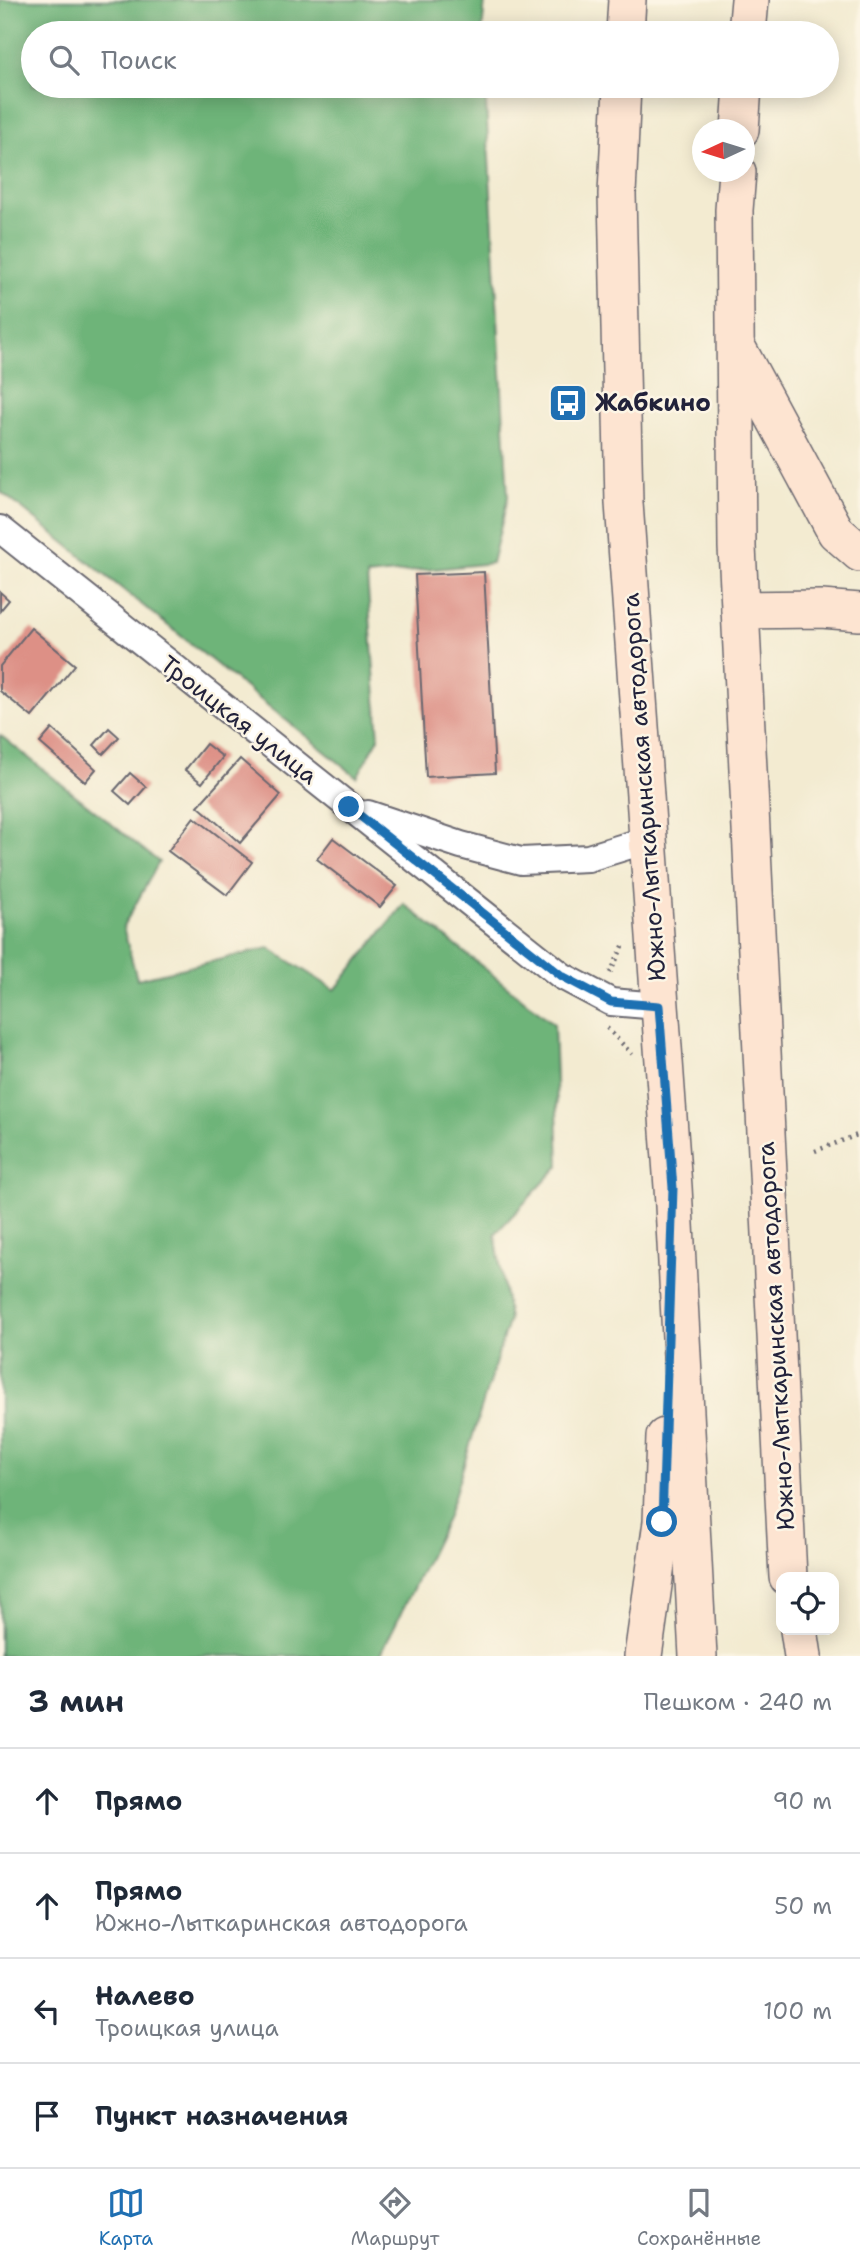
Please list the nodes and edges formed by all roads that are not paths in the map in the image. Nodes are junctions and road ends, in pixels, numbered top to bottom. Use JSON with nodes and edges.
{"nodes":[{"id":1,"x":627,"y":0,"type":"edge"},
{"id":2,"x":750,"y":0,"type":"edge"},
{"id":3,"x":626,"y":21,"type":"edge"},
{"id":4,"x":748,"y":21,"type":"edge"},
{"id":5,"x":621,"y":98,"type":"edge"},
{"id":6,"x":742,"y":98,"type":"edge"},
{"id":7,"x":741,"y":119,"type":"edge"},
{"id":8,"x":736,"y":182,"type":"edge"},
{"id":9,"x":735,"y":344,"type":"junction"},
{"id":10,"x":0,"y":530,"type":"edge"},
{"id":11,"x":860,"y":553,"type":"edge"},
{"id":12,"x":740,"y":610,"type":"junction"},
{"id":13,"x":860,"y":612,"type":"edge"},
{"id":14,"x":349,"y":807,"type":"junction"},
{"id":15,"x":647,"y":840,"type":"junction"},
{"id":16,"x":659,"y":1006,"type":"junction"},
{"id":17,"x":673,"y":1188,"type":"junction"},
{"id":18,"x":790,"y":1572,"type":"edge"},
{"id":19,"x":790,"y":1635,"type":"edge"},
{"id":20,"x":800,"y":1635,"type":"edge"},
{"id":21,"x":643,"y":1656,"type":"edge"},
{"id":22,"x":698,"y":1656,"type":"edge"},
{"id":23,"x":792,"y":1656,"type":"edge"},
{"id":24,"x":803,"y":1656,"type":"edge"}],
"edges":[{"from":1,"to":3,"type":"main road"},
{"from":2,"to":4,"type":"main road"},
{"from":5,"to":15,"type":"main road","name":"Южно-Лыткаринская автодорога"},
{"from":6,"to":7,"type":"main road"},
{"from":8,"to":9,"type":"main road","name":"Южно-Лыткаринская автодорога"},
{"from":9,"to":11,"type":"main road"},
{"from":9,"to":12,"type":"main road","name":"Южно-Лыткаринская автодорога"},
{"from":10,"to":14,"type":"street","name":"Троицкая улица"},
{"from":12,"to":13,"type":"main road"},
{"from":12,"to":18,"type":"main road","name":"Южно-Лыткаринская автодорога"},
{"from":14,"to":15,"type":"street"},
{"from":14,"to":16,"type":"street","name":"Троицкая улица"},
{"from":15,"to":16,"type":"main road","name":"Южно-Лыткаринская автодорога"},
{"from":16,"to":17,"type":"main road","name":"Южно-Лыткаринская автодорога"},
{"from":17,"to":21,"type":"main road"},
{"from":17,"to":22,"type":"main road","name":"Южно-Лыткаринская автодорога"},
{"from":19,"to":23,"type":"main road"},
{"from":20,"to":24,"type":"main road"}]}
